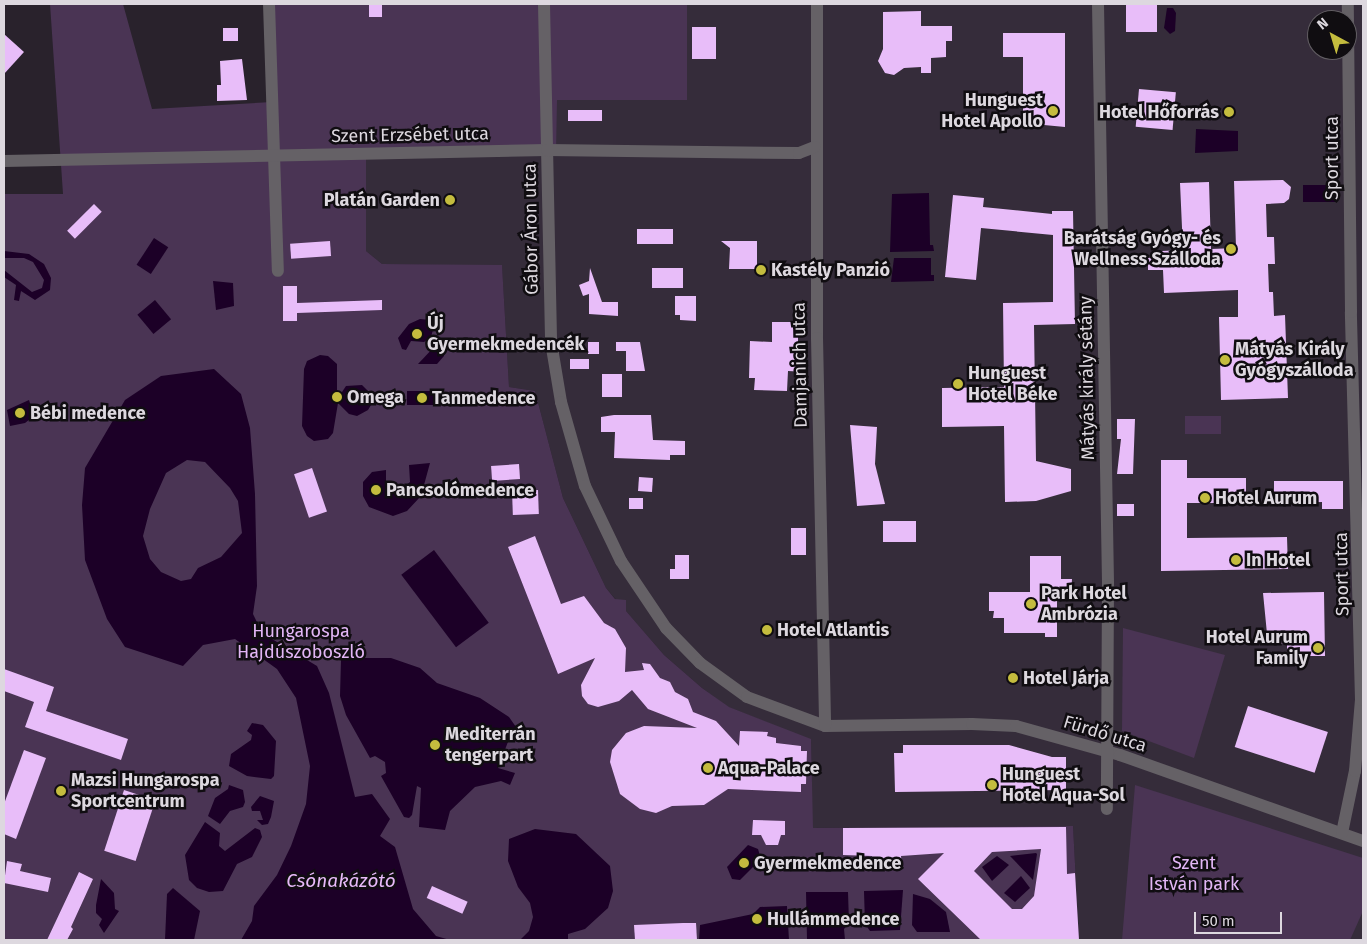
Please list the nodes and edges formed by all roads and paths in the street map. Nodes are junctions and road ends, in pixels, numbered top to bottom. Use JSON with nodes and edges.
{"nodes":[{"id":1,"x":269,"y":4,"type":"edge"},
{"id":2,"x":544,"y":4,"type":"edge"},
{"id":3,"x":817,"y":4,"type":"edge"},
{"id":4,"x":1098,"y":4,"type":"edge"},
{"id":5,"x":1348,"y":4,"type":"edge"},
{"id":6,"x":815,"y":148,"type":"junction"},
{"id":7,"x":547,"y":150,"type":"junction"},
{"id":8,"x":272,"y":155,"type":"junction"},
{"id":9,"x":4,"y":161,"type":"edge"},
{"id":10,"x":278,"y":271,"type":"dead end"},
{"id":11,"x":1357,"y":312,"type":"edge"},
{"id":12,"x":825,"y":726,"type":"junction"},
{"id":13,"x":1108,"y":751,"type":"junction"},
{"id":14,"x":1107,"y":809,"type":"dead end"},
{"id":15,"x":1342,"y":833,"type":"junction"},
{"id":16,"x":1363,"y":841,"type":"edge"}],
"edges":[{"from":1,"to":8,"type":"street"},
{"from":2,"to":7,"type":"street","name":"Gábor Áron utca"},
{"from":3,"to":6,"type":"street","name":"Damjanich utca"},
{"from":4,"to":13,"type":"street","name":"Mátyás király sétány"},
{"from":5,"to":11,"type":"street","name":"Sport utca"},
{"from":6,"to":7,"type":"street","name":"Szent Erzsébet utca"},
{"from":6,"to":12,"type":"street","name":"Damjanich utca"},
{"from":7,"to":8,"type":"street","name":"Szent Erzsébet utca"},
{"from":7,"to":12,"type":"street","name":"Gábor Áron utca"},
{"from":8,"to":9,"type":"street","name":"Szent Erzsébet utca"},
{"from":8,"to":10,"type":"street"},
{"from":11,"to":15,"type":"street","name":"Sport utca"},
{"from":12,"to":13,"type":"street","name":"Fürdő utca"},
{"from":13,"to":14,"type":"street"},
{"from":13,"to":15,"type":"street","name":"Fürdő utca"},
{"from":15,"to":16,"type":"street","name":"Fürdő utca"}]}
